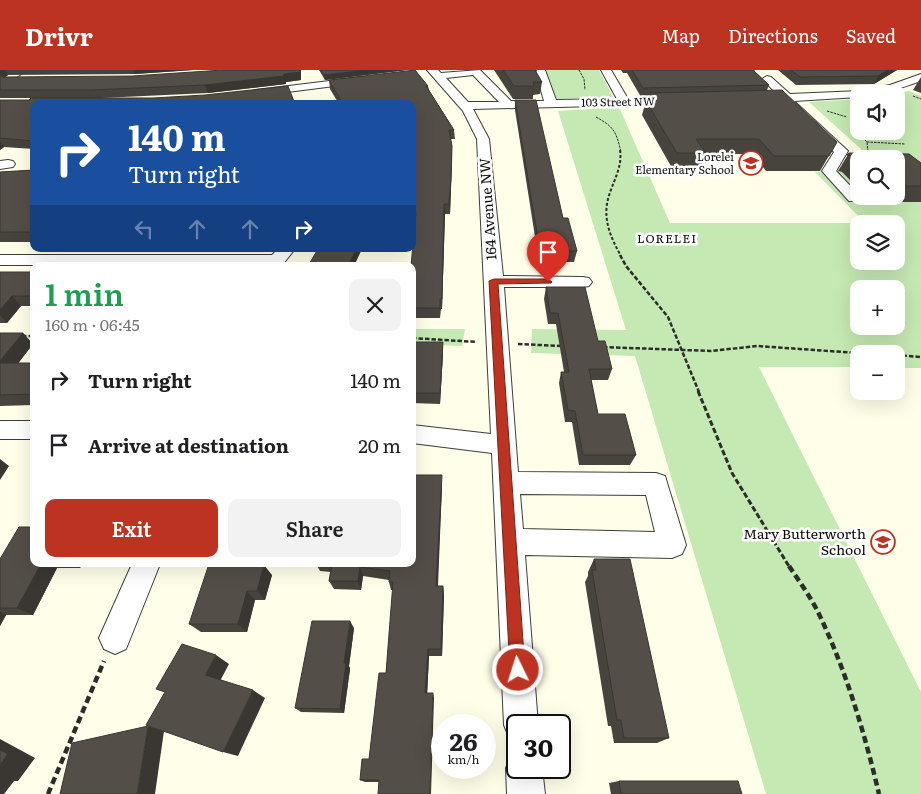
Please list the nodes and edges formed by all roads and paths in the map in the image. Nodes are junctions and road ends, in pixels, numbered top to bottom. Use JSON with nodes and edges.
{"nodes":[{"id":1,"x":490,"y":70,"type":"edge"},
{"id":2,"x":540,"y":70,"type":"edge"},
{"id":3,"x":579,"y":70,"type":"edge"},
{"id":4,"x":606,"y":70,"type":"edge"},
{"id":5,"x":476,"y":72,"type":"junction"},
{"id":6,"x":432,"y":73,"type":"edge"},
{"id":7,"x":25,"y":75,"type":"edge"},
{"id":8,"x":376,"y":78,"type":"edge"},
{"id":9,"x":767,"y":78,"type":"dead end"},
{"id":10,"x":920,"y":78,"type":"edge"},
{"id":11,"x":4,"y":82,"type":"edge"},
{"id":12,"x":901,"y":85,"type":"edge"},
{"id":13,"x":245,"y":94,"type":"edge"},
{"id":14,"x":850,"y":95,"type":"edge"},
{"id":15,"x":788,"y":98,"type":"junction"},
{"id":16,"x":742,"y":99,"type":"edge"},
{"id":17,"x":693,"y":100,"type":"edge"},
{"id":18,"x":624,"y":102,"type":"junction"},
{"id":19,"x":586,"y":103,"type":"junction"},
{"id":20,"x":551,"y":104,"type":"junction"},
{"id":21,"x":508,"y":105,"type":"junction"},
{"id":22,"x":467,"y":106,"type":"junction"},
{"id":23,"x":866,"y":140,"type":"edge"},
{"id":24,"x":868,"y":142,"type":"junction"},
{"id":25,"x":905,"y":144,"type":"dead end"},
{"id":26,"x":867,"y":150,"type":"edge"},
{"id":27,"x":850,"y":194,"type":"edge"},
{"id":28,"x":282,"y":254,"type":"edge"},
{"id":29,"x":0,"y":260,"type":"edge"},
{"id":30,"x":494,"y":281,"type":"junction"},
{"id":31,"x":583,"y":282,"type":"dead end"},
{"id":32,"x":17,"y":336,"type":"edge"},
{"id":33,"x":30,"y":336,"type":"edge"},
{"id":34,"x":416,"y":338,"type":"edge"},
{"id":35,"x":497,"y":343,"type":"junction"},
{"id":36,"x":565,"y":346,"type":"edge"},
{"id":37,"x":594,"y":347,"type":"edge"},
{"id":38,"x":682,"y":350,"type":"junction"},
{"id":39,"x":850,"y":352,"type":"edge"},
{"id":40,"x":905,"y":356,"type":"edge"},
{"id":41,"x":921,"y":357,"type":"edge"},
{"id":42,"x":0,"y":430,"type":"edge"},
{"id":43,"x":30,"y":430,"type":"edge"},
{"id":44,"x":416,"y":434,"type":"edge"},
{"id":45,"x":504,"y":445,"type":"junction"},
{"id":46,"x":506,"y":483,"type":"junction"},
{"id":47,"x":510,"y":542,"type":"junction"},
{"id":48,"x":145,"y":567,"type":"edge"},
{"id":49,"x":114,"y":638,"type":"joint"},
{"id":50,"x":520,"y":714,"type":"edge"},
{"id":51,"x":525,"y":779,"type":"edge"},
{"id":52,"x":48,"y":794,"type":"edge"},
{"id":53,"x":526,"y":794,"type":"edge"},
{"id":54,"x":879,"y":794,"type":"edge"}],
"edges":[{"from":1,"to":5,"type":"street"},
{"from":2,"to":20,"type":"street"},
{"from":3,"to":19,"type":"path"},
{"from":4,"to":18,"type":"street"},
{"from":5,"to":6,"type":"street"},
{"from":5,"to":21,"type":"street"},
{"from":6,"to":22,"type":"street","name":"164 Avenue NW"},
{"from":7,"to":11,"type":"street"},
{"from":8,"to":13,"type":"street"},
{"from":9,"to":15,"type":"street"},
{"from":10,"to":12,"type":"street"},
{"from":14,"to":15,"type":"street"},
{"from":15,"to":16,"type":"street"},
{"from":15,"to":27,"type":"street"},
{"from":17,"to":18,"type":"street","name":"103 Street NW"},
{"from":18,"to":19,"type":"street","name":"103 Street NW"},
{"from":19,"to":20,"type":"street","name":"103 Street NW"},
{"from":19,"to":38,"type":"path"},
{"from":20,"to":21,"type":"street","name":"103 Street NW"},
{"from":21,"to":22,"type":"street","name":"103 Street NW"},
{"from":22,"to":30,"type":"street","name":"164 Avenue NW"},
{"from":23,"to":24,"type":"path"},
{"from":24,"to":25,"type":"path"},
{"from":24,"to":26,"type":"path"},
{"from":28,"to":29,"type":"street"},
{"from":30,"to":31,"type":"street"},
{"from":30,"to":35,"type":"street","name":"164 Avenue NW"},
{"from":32,"to":33,"type":"path"},
{"from":34,"to":35,"type":"path"},
{"from":35,"to":36,"type":"path"},
{"from":35,"to":45,"type":"street","name":"164 Avenue NW"},
{"from":37,"to":38,"type":"path"},
{"from":38,"to":39,"type":"path"},
{"from":38,"to":54,"type":"path"},
{"from":40,"to":41,"type":"path"},
{"from":42,"to":43,"type":"street"},
{"from":44,"to":45,"type":"street"},
{"from":45,"to":46,"type":"street","name":"164 Avenue NW"},
{"from":46,"to":47,"type":"street","name":"164 Avenue NW"},
{"from":46,"to":47,"type":"street"},
{"from":47,"to":50,"type":"street","name":"164 Avenue NW"},
{"from":48,"to":49,"type":"street"},
{"from":49,"to":52,"type":"path"},
{"from":51,"to":53,"type":"street"}]}
